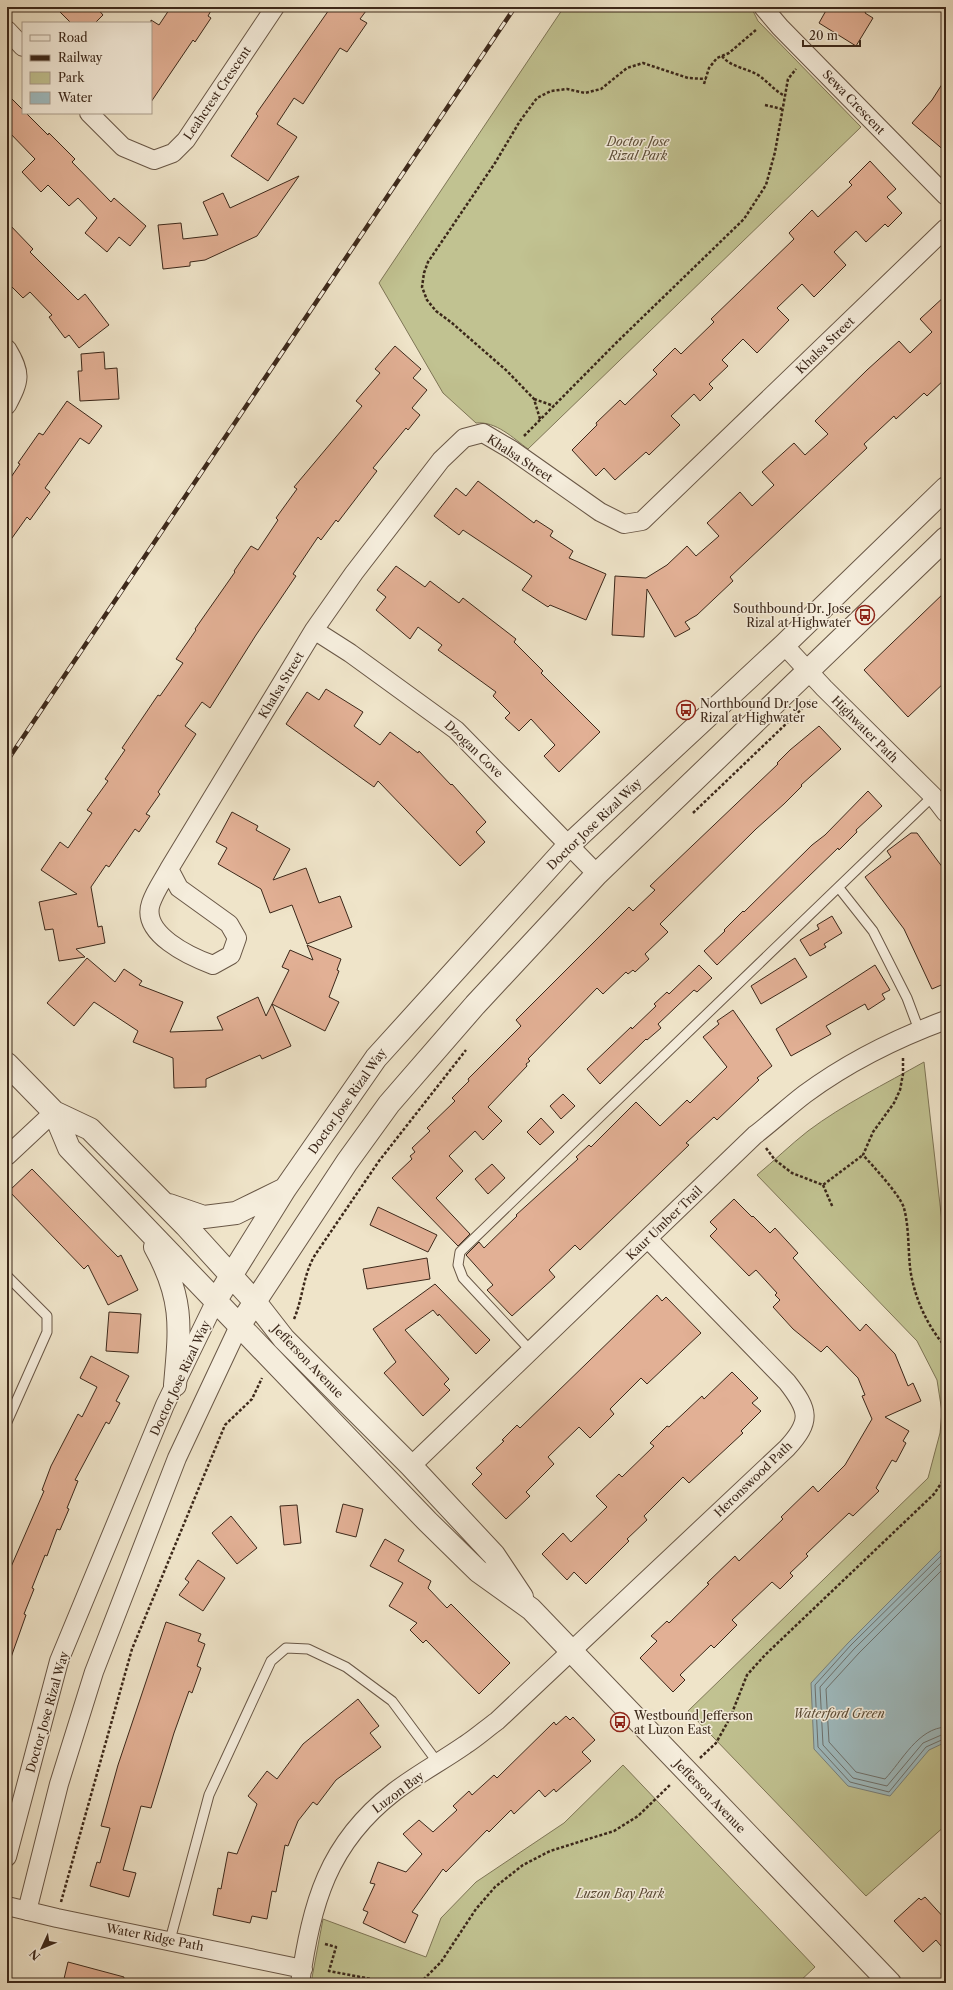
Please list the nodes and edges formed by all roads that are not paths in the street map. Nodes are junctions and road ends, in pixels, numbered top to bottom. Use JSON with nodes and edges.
{"nodes":[{"id":1,"x":275,"y":7,"type":"edge"},
{"id":2,"x":767,"y":12,"type":"edge"},
{"id":3,"x":7,"y":30,"type":"edge"},
{"id":4,"x":22,"y":45,"type":"edge"},
{"id":5,"x":90,"y":114,"type":"edge"},
{"id":6,"x":946,"y":196,"type":"edge"},
{"id":7,"x":946,"y":228,"type":"edge"},
{"id":8,"x":7,"y":348,"type":"edge"},
{"id":9,"x":7,"y":405,"type":"edge"},
{"id":10,"x":946,"y":488,"type":"edge"},
{"id":11,"x":946,"y":538,"type":"edge"},
{"id":12,"x":314,"y":630,"type":"junction"},
{"id":13,"x":784,"y":645,"type":"junction"},
{"id":14,"x":809,"y":671,"type":"junction"},
{"id":15,"x":933,"y":796,"type":"junction"},
{"id":16,"x":946,"y":814,"type":"edge"},
{"id":17,"x":569,"y":845,"type":"junction"},
{"id":18,"x":169,"y":870,"type":"junction"},
{"id":19,"x":597,"y":874,"type":"junction"},
{"id":20,"x":839,"y":888,"type":"junction"},
{"id":21,"x":946,"y":1020,"type":"edge"},
{"id":22,"x":919,"y":1030,"type":"junction"},
{"id":23,"x":7,"y":1064,"type":"edge"},
{"id":24,"x":54,"y":1112,"type":"junction"},
{"id":25,"x":7,"y":1156,"type":"edge"},
{"id":26,"x":285,"y":1189,"type":"junction"},
{"id":27,"x":162,"y":1203,"type":"junction"},
{"id":28,"x":142,"y":1224,"type":"junction"},
{"id":29,"x":648,"y":1239,"type":"junction"},
{"id":30,"x":7,"y":1276,"type":"edge"},
{"id":31,"x":232,"y":1276,"type":"junction"},
{"id":32,"x":216,"y":1300,"type":"junction"},
{"id":33,"x":256,"y":1303,"type":"junction"},
{"id":34,"x":239,"y":1326,"type":"junction"},
{"id":35,"x":531,"y":1351,"type":"junction"},
{"id":36,"x":175,"y":1385,"type":"junction"},
{"id":37,"x":7,"y":1422,"type":"edge"},
{"id":38,"x":411,"y":1466,"type":"junction"},
{"id":39,"x":531,"y":1609,"type":"junction"},
{"id":40,"x":571,"y":1651,"type":"junction"},
{"id":41,"x":438,"y":1763,"type":"junction"},
{"id":42,"x":7,"y":1857,"type":"edge"},
{"id":43,"x":7,"y":1906,"type":"edge"},
{"id":44,"x":27,"y":1911,"type":"junction"},
{"id":45,"x":170,"y":1940,"type":"junction"},
{"id":46,"x":301,"y":1976,"type":"edge"},
{"id":47,"x":890,"y":1983,"type":"edge"}],
"edges":[{"from":1,"to":5,"type":"street","name":"Leahcrest Crescent"},
{"from":2,"to":6,"type":"street","name":"Sewa Crescent"},
{"from":3,"to":4,"type":"street"},
{"from":7,"to":12,"type":"street","name":"Khalsa Street"},
{"from":8,"to":9,"type":"street"},
{"from":10,"to":13,"type":"street","name":"Doctor Jose Rizal Way"},
{"from":11,"to":14,"type":"street"},
{"from":12,"to":17,"type":"street","name":"Dzogan Cove"},
{"from":12,"to":18,"type":"street","name":"Khalsa Street"},
{"from":13,"to":14,"type":"street","name":"Highwater Path"},
{"from":13,"to":17,"type":"street","name":"Doctor Jose Rizal Way"},
{"from":14,"to":15,"type":"street","name":"Highwater Path"},
{"from":14,"to":19,"type":"street"},
{"from":15,"to":16,"type":"street","name":"Highwater Path"},
{"from":15,"to":20,"type":"lane"},
{"from":17,"to":19,"type":"street","name":"Dzogan Cove"},
{"from":17,"to":26,"type":"street","name":"Doctor Jose Rizal Way"},
{"from":18,"to":18,"type":"street","name":"Khalsa Street"},
{"from":19,"to":33,"type":"street"},
{"from":20,"to":22,"type":"lane"},
{"from":20,"to":35,"type":"lane"},
{"from":21,"to":22,"type":"street","name":"Kaur Umber Trail"},
{"from":22,"to":29,"type":"street","name":"Kaur Umber Trail"},
{"from":23,"to":24,"type":"street","name":"Jefferson Avenue"},
{"from":24,"to":25,"type":"street"},
{"from":24,"to":27,"type":"street","name":"Jefferson Avenue"},
{"from":24,"to":28,"type":"street","name":"Jefferson Avenue"},
{"from":26,"to":27,"type":"street"},
{"from":26,"to":31,"type":"street","name":"Doctor Jose Rizal Way"},
{"from":27,"to":31,"type":"street","name":"Jefferson Avenue"},
{"from":28,"to":32,"type":"street","name":"Jefferson Avenue"},
{"from":28,"to":36,"type":"street"},
{"from":29,"to":35,"type":"street","name":"Kaur Umber Trail"},
{"from":29,"to":40,"type":"street","name":"Heronswood Path"},
{"from":30,"to":37,"type":"lane"},
{"from":31,"to":32,"type":"street","name":"Doctor Jose Rizal Way"},
{"from":31,"to":33,"type":"street","name":"Jefferson Avenue"},
{"from":32,"to":34,"type":"street","name":"Jefferson Avenue"},
{"from":32,"to":36,"type":"street","name":"Doctor Jose Rizal Way"},
{"from":33,"to":34,"type":"street"},
{"from":33,"to":38,"type":"street","name":"Jefferson Avenue"},
{"from":34,"to":39,"type":"street","name":"Jefferson Avenue"},
{"from":34,"to":44,"type":"street"},
{"from":35,"to":38,"type":"street","name":"Kaur Umber Trail"},
{"from":36,"to":42,"type":"street","name":"Doctor Jose Rizal Way"},
{"from":38,"to":39,"type":"street","name":"Jefferson Avenue"},
{"from":39,"to":40,"type":"street","name":"Jefferson Avenue"},
{"from":40,"to":41,"type":"street","name":"Luzon Bay"},
{"from":40,"to":47,"type":"street","name":"Jefferson Avenue"},
{"from":41,"to":45,"type":"lane"},
{"from":41,"to":46,"type":"street","name":"Luzon Bay"},
{"from":43,"to":44,"type":"street","name":"Water Ridge Path"},
{"from":44,"to":45,"type":"street","name":"Water Ridge Path"},
{"from":45,"to":46,"type":"street","name":"Water Ridge Path"}]}
